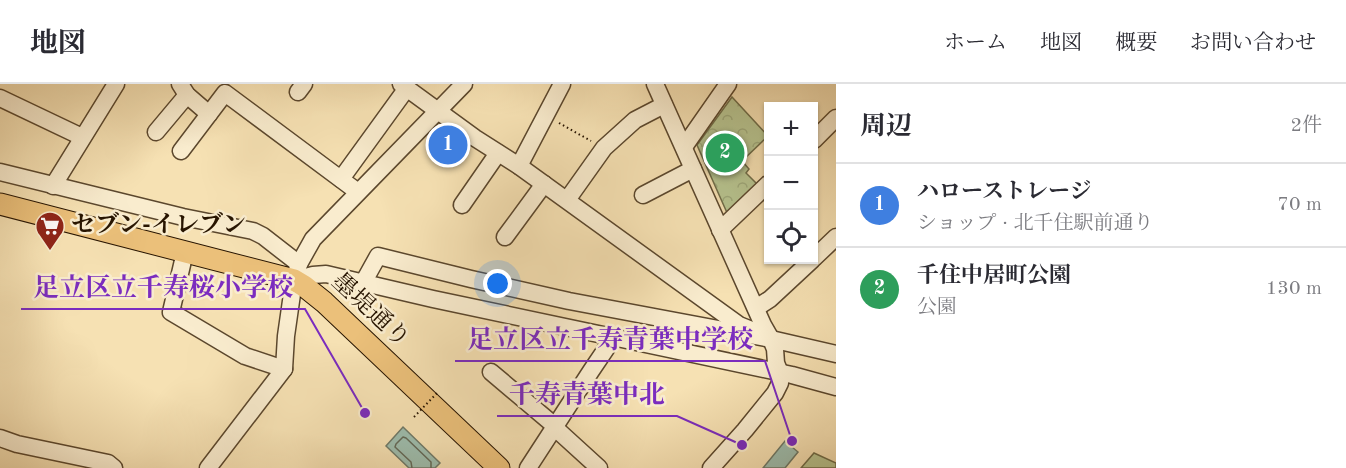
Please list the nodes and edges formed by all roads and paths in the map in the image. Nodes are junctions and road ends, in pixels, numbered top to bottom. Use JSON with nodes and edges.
{"nodes":[{"id":1,"x":116,"y":84,"type":"edge"},
{"id":2,"x":464,"y":84,"type":"edge"},
{"id":3,"x":562,"y":84,"type":"edge"},
{"id":4,"x":655,"y":84,"type":"edge"},
{"id":5,"x":728,"y":84,"type":"edge"},
{"id":6,"x":404,"y":86,"type":"edge"},
{"id":7,"x":184,"y":89,"type":"edge"},
{"id":8,"x":0,"y":98,"type":"edge"},
{"id":9,"x":664,"y":105,"type":"junction"},
{"id":10,"x":438,"y":110,"type":"junction"},
{"id":11,"x":209,"y":114,"type":"junction"},
{"id":12,"x":546,"y":116,"type":"junction"},
{"id":13,"x":836,"y":118,"type":"edge"},
{"id":14,"x":156,"y":132,"type":"dead end"},
{"id":15,"x":818,"y":135,"type":"edge"},
{"id":16,"x":82,"y":137,"type":"junction"},
{"id":17,"x":684,"y":147,"type":"junction"},
{"id":18,"x":604,"y":148,"type":"junction"},
{"id":19,"x":181,"y":151,"type":"dead end"},
{"id":20,"x":498,"y":153,"type":"junction"},
{"id":21,"x":519,"y":166,"type":"junction"},
{"id":22,"x":693,"y":169,"type":"junction"},
{"id":23,"x":0,"y":172,"type":"edge"},
{"id":24,"x":341,"y":179,"type":"junction"},
{"id":25,"x":544,"y":184,"type":"junction"},
{"id":26,"x":53,"y":186,"type":"junction"},
{"id":27,"x":764,"y":188,"type":"edge"},
{"id":28,"x":358,"y":192,"type":"junction"},
{"id":29,"x":643,"y":195,"type":"dead end"},
{"id":30,"x":567,"y":200,"type":"junction"},
{"id":31,"x":0,"y":204,"type":"edge"},
{"id":32,"x":462,"y":205,"type":"dead end"},
{"id":33,"x":720,"y":230,"type":"junction"},
{"id":34,"x":505,"y":237,"type":"dead end"},
{"id":35,"x":836,"y":237,"type":"edge"},
{"id":36,"x":185,"y":252,"type":"junction"},
{"id":37,"x":818,"y":254,"type":"edge"},
{"id":38,"x":808,"y":264,"type":"edge"},
{"id":39,"x":297,"y":272,"type":"junction"},
{"id":40,"x":363,"y":284,"type":"junction"},
{"id":41,"x":756,"y":308,"type":"junction"},
{"id":42,"x":614,"y":338,"type":"junction"},
{"id":43,"x":771,"y":339,"type":"junction"},
{"id":44,"x":836,"y":354,"type":"edge"},
{"id":45,"x":284,"y":369,"type":"junction"},
{"id":46,"x":490,"y":372,"type":"dead end"},
{"id":47,"x":780,"y":373,"type":"junction"},
{"id":48,"x":836,"y":387,"type":"edge"},
{"id":49,"x":438,"y":392,"type":"dead end"},
{"id":50,"x":414,"y":417,"type":"dead end"},
{"id":51,"x":555,"y":427,"type":"junction"},
{"id":52,"x":0,"y":438,"type":"edge"},
{"id":53,"x":493,"y":466,"type":"edge"},
{"id":54,"x":114,"y":468,"type":"edge"},
{"id":55,"x":208,"y":468,"type":"edge"},
{"id":56,"x":528,"y":468,"type":"edge"},
{"id":57,"x":599,"y":468,"type":"edge"},
{"id":58,"x":711,"y":468,"type":"edge"}],
"edges":[{"from":1,"to":16,"type":"street"},
{"from":2,"to":10,"type":"street"},
{"from":3,"to":12,"type":"street"},
{"from":4,"to":9,"type":"street"},
{"from":5,"to":17,"type":"street"},
{"from":6,"to":10,"type":"street"},
{"from":6,"to":24,"type":"street"},
{"from":7,"to":11,"type":"street"},
{"from":7,"to":14,"type":"street"},
{"from":8,"to":16,"type":"street"},
{"from":9,"to":17,"type":"street"},
{"from":9,"to":18,"type":"street"},
{"from":10,"to":20,"type":"street"},
{"from":10,"to":28,"type":"street"},
{"from":11,"to":19,"type":"street"},
{"from":11,"to":24,"type":"street"},
{"from":12,"to":18,"type":"path"},
{"from":12,"to":21,"type":"street"},
{"from":13,"to":15,"type":"street"},
{"from":16,"to":26,"type":"street"},
{"from":17,"to":22,"type":"street"},
{"from":18,"to":30,"type":"street"},
{"from":20,"to":21,"type":"street"},
{"from":20,"to":32,"type":"street"},
{"from":21,"to":25,"type":"street"},
{"from":22,"to":29,"type":"street"},
{"from":22,"to":33,"type":"street"},
{"from":23,"to":26,"type":"street"},
{"from":24,"to":28,"type":"street"},
{"from":25,"to":30,"type":"street"},
{"from":25,"to":34,"type":"street"},
{"from":26,"to":39,"type":"street"},
{"from":27,"to":33,"type":"street"},
{"from":28,"to":39,"type":"street"},
{"from":30,"to":43,"type":"street"},
{"from":31,"to":36,"type":"main road","name":"墨堤通り"},
{"from":33,"to":41,"type":"street"},
{"from":35,"to":37,"type":"street"},
{"from":36,"to":39,"type":"main road","name":"墨堤通り"},
{"from":36,"to":45,"type":"street"},
{"from":38,"to":41,"type":"street"},
{"from":39,"to":40,"type":"street"},
{"from":39,"to":45,"type":"street"},
{"from":39,"to":53,"type":"main road","name":"墨堤通り"},
{"from":40,"to":42,"type":"street"},
{"from":40,"to":43,"type":"street"},
{"from":41,"to":43,"type":"street"},
{"from":42,"to":47,"type":"street"},
{"from":42,"to":51,"type":"street"},
{"from":43,"to":44,"type":"street"},
{"from":43,"to":47,"type":"street"},
{"from":45,"to":55,"type":"street"},
{"from":46,"to":51,"type":"street"},
{"from":47,"to":48,"type":"street"},
{"from":47,"to":58,"type":"street"},
{"from":49,"to":50,"type":"path","bridge":true},
{"from":51,"to":56,"type":"street"},
{"from":51,"to":57,"type":"street"},
{"from":52,"to":54,"type":"street"}]}
